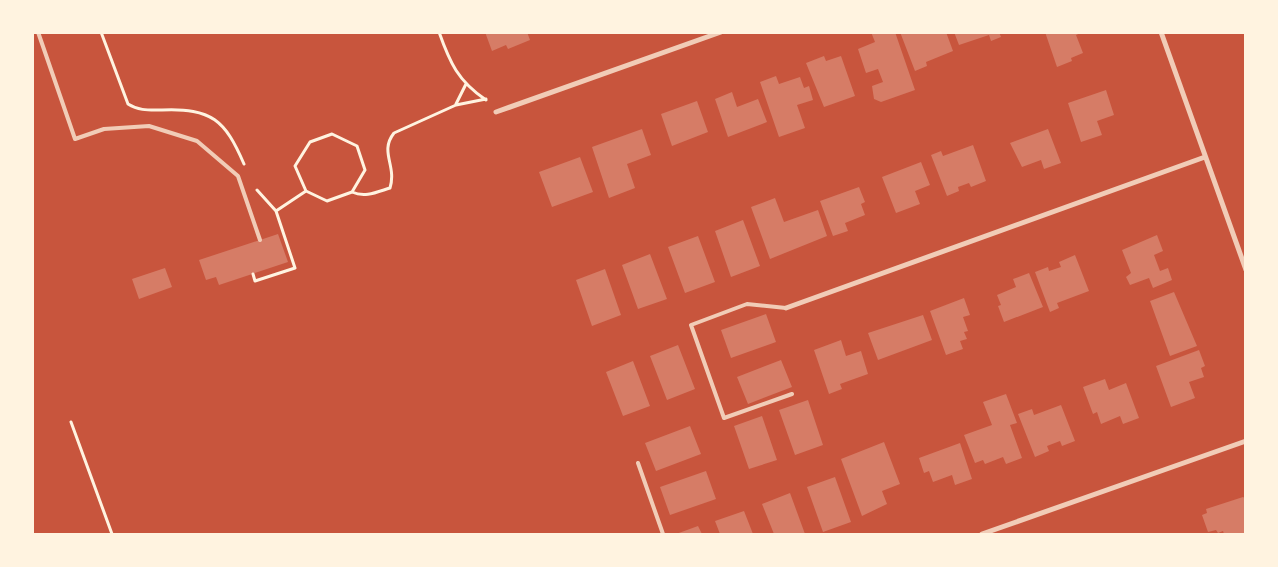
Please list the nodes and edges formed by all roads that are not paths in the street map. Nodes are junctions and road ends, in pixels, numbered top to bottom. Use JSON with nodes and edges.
{"nodes":[{"id":1,"x":38,"y":32,"type":"edge"},
{"id":2,"x":721,"y":32,"type":"edge"},
{"id":3,"x":1160,"y":32,"type":"edge"},
{"id":4,"x":496,"y":112,"type":"road end"},
{"id":5,"x":1205,"y":156,"type":"junction"},
{"id":6,"x":260,"y":240,"type":"dead end"},
{"id":7,"x":1246,"y":270,"type":"edge"},
{"id":8,"x":786,"y":308,"type":"joint"},
{"id":9,"x":792,"y":394,"type":"dead end"},
{"id":10,"x":1246,"y":441,"type":"edge"},
{"id":11,"x":638,"y":464,"type":"dead end"},
{"id":12,"x":663,"y":534,"type":"edge"},
{"id":13,"x":982,"y":534,"type":"edge"}],
"edges":[{"from":1,"to":6,"type":"lane"},
{"from":2,"to":4,"type":"street"},
{"from":3,"to":5,"type":"street"},
{"from":5,"to":7,"type":"street"},
{"from":5,"to":8,"type":"street"},
{"from":8,"to":9,"type":"lane"},
{"from":10,"to":13,"type":"street"},
{"from":11,"to":12,"type":"lane"}]}
